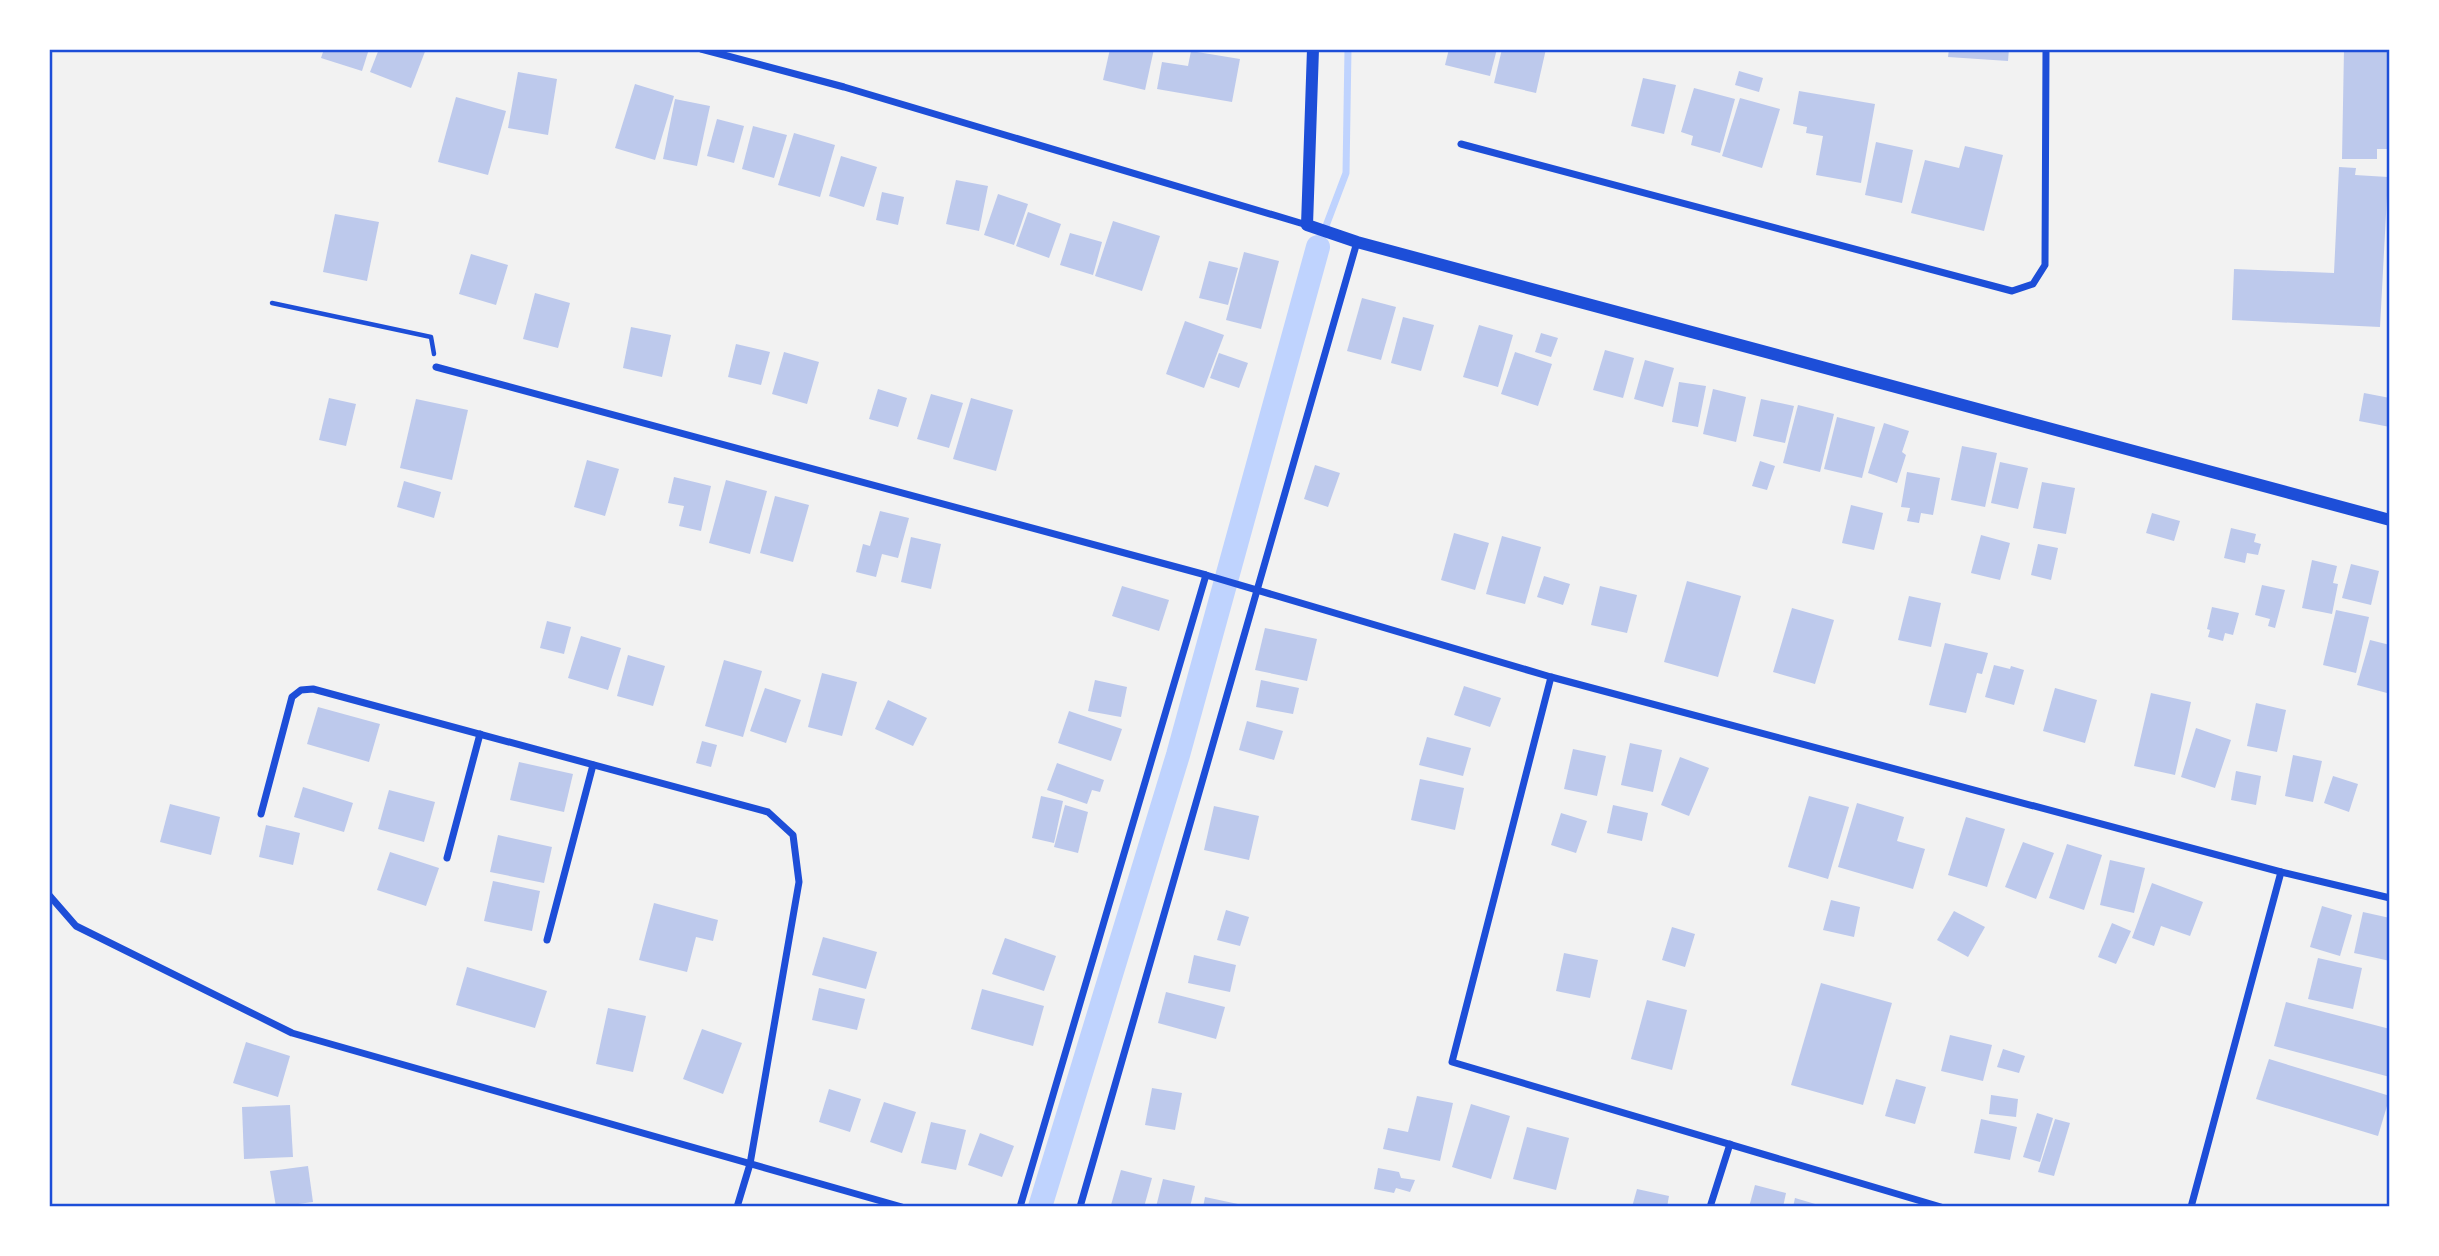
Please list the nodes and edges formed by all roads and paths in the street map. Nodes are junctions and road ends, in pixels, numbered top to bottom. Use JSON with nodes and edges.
{"nodes":[{"id":1,"x":701,"y":49,"type":"edge"},
{"id":2,"x":1313,"y":49,"type":"edge"},
{"id":3,"x":2046,"y":49,"type":"edge"},
{"id":4,"x":1461,"y":144,"type":"dead end"},
{"id":5,"x":1307,"y":225,"type":"junction"},
{"id":6,"x":1357,"y":242,"type":"junction"},
{"id":7,"x":272,"y":303,"type":"dead end"},
{"id":8,"x":436,"y":367,"type":"joint"},
{"id":9,"x":2390,"y":520,"type":"edge"},
{"id":10,"x":1206,"y":575,"type":"junction"},
{"id":11,"x":1257,"y":591,"type":"junction"},
{"id":12,"x":1551,"y":677,"type":"junction"},
{"id":13,"x":480,"y":734,"type":"junction"},
{"id":14,"x":593,"y":765,"type":"junction"},
{"id":15,"x":261,"y":814,"type":"dead end"},
{"id":16,"x":447,"y":859,"type":"dead end"},
{"id":17,"x":2281,"y":872,"type":"junction"},
{"id":18,"x":49,"y":895,"type":"edge"},
{"id":19,"x":2390,"y":898,"type":"edge"},
{"id":20,"x":547,"y":940,"type":"dead end"},
{"id":21,"x":1730,"y":1144,"type":"junction"},
{"id":22,"x":750,"y":1164,"type":"junction"},
{"id":23,"x":737,"y":1207,"type":"edge"},
{"id":24,"x":902,"y":1207,"type":"edge"},
{"id":25,"x":1020,"y":1207,"type":"edge"},
{"id":26,"x":1080,"y":1207,"type":"edge"},
{"id":27,"x":1710,"y":1207,"type":"edge"},
{"id":28,"x":1941,"y":1207,"type":"edge"},
{"id":29,"x":2191,"y":1207,"type":"edge"}],
"edges":[{"from":1,"to":5,"type":"street"},
{"from":2,"to":5,"type":"street"},
{"from":3,"to":4,"type":"street"},
{"from":5,"to":6,"type":"street"},
{"from":6,"to":9,"type":"street"},
{"from":6,"to":11,"type":"street"},
{"from":7,"to":8,"type":"path"},
{"from":8,"to":10,"type":"street"},
{"from":10,"to":11,"type":"street"},
{"from":10,"to":25,"type":"street"},
{"from":11,"to":12,"type":"street"},
{"from":11,"to":26,"type":"street"},
{"from":12,"to":17,"type":"street"},
{"from":12,"to":21,"type":"street"},
{"from":13,"to":14,"type":"street"},
{"from":13,"to":15,"type":"street"},
{"from":13,"to":16,"type":"street"},
{"from":14,"to":20,"type":"street"},
{"from":14,"to":22,"type":"street"},
{"from":17,"to":19,"type":"street"},
{"from":17,"to":29,"type":"street"},
{"from":18,"to":22,"type":"street"},
{"from":21,"to":27,"type":"street"},
{"from":21,"to":28,"type":"street"},
{"from":22,"to":23,"type":"street"},
{"from":22,"to":24,"type":"street"}]}
